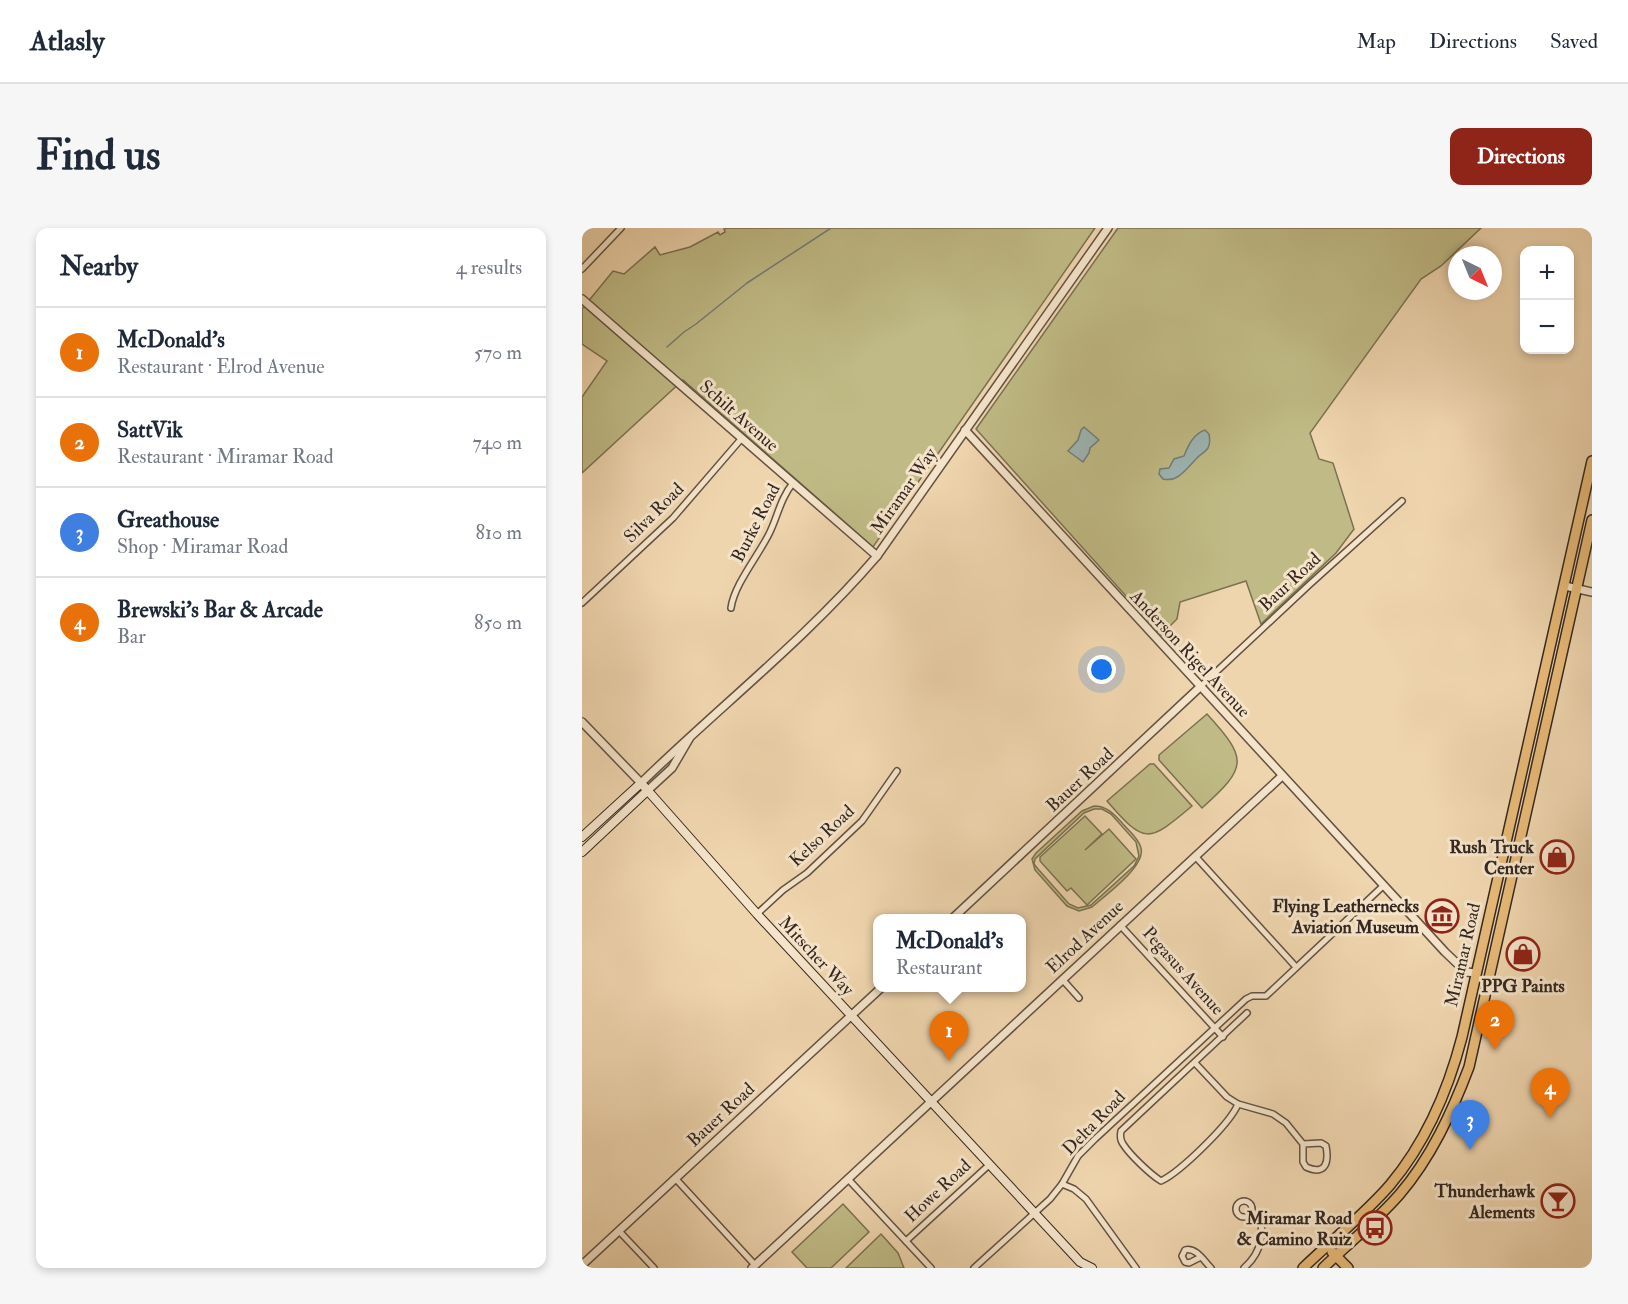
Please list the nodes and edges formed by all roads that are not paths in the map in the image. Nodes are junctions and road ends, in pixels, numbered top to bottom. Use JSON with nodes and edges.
{"nodes":[{"id":1,"x":621,"y":228,"type":"edge"},
{"id":2,"x":1108,"y":228,"type":"edge"},
{"id":3,"x":582,"y":269,"type":"edge"},
{"id":4,"x":582,"y":299,"type":"edge"},
{"id":5,"x":965,"y":430,"type":"junction"},
{"id":6,"x":742,"y":438,"type":"junction"},
{"id":7,"x":1592,"y":461,"type":"edge"},
{"id":8,"x":793,"y":483,"type":"junction"},
{"id":9,"x":1402,"y":501,"type":"dead end"},
{"id":10,"x":1592,"y":520,"type":"edge"},
{"id":11,"x":878,"y":556,"type":"junction"},
{"id":12,"x":1564,"y":586,"type":"junction"},
{"id":13,"x":1577,"y":589,"type":"junction"},
{"id":14,"x":1592,"y":592,"type":"edge"},
{"id":15,"x":582,"y":603,"type":"edge"},
{"id":16,"x":731,"y":608,"type":"dead end"},
{"id":17,"x":1200,"y":687,"type":"junction"},
{"id":18,"x":582,"y":722,"type":"edge"},
{"id":19,"x":689,"y":739,"type":"junction"},
{"id":20,"x":897,"y":771,"type":"dead end"},
{"id":21,"x":1282,"y":776,"type":"junction"},
{"id":22,"x":641,"y":783,"type":"junction"},
{"id":23,"x":647,"y":791,"type":"junction"},
{"id":24,"x":582,"y":837,"type":"edge"},
{"id":25,"x":582,"y":852,"type":"edge"},
{"id":26,"x":1195,"y":856,"type":"junction"},
{"id":27,"x":1383,"y":886,"type":"junction"},
{"id":28,"x":757,"y":914,"type":"junction"},
{"id":29,"x":957,"y":914,"type":"edge"},
{"id":30,"x":1120,"y":926,"type":"junction"},
{"id":31,"x":1296,"y":967,"type":"junction"},
{"id":32,"x":1476,"y":973,"type":"junction"},
{"id":33,"x":1062,"y":979,"type":"junction"},
{"id":34,"x":876,"y":992,"type":"edge"},
{"id":35,"x":1079,"y":998,"type":"dead end"},
{"id":36,"x":1247,"y":1013,"type":"dead end"},
{"id":37,"x":851,"y":1016,"type":"junction"},
{"id":38,"x":1215,"y":1028,"type":"junction"},
{"id":39,"x":1222,"y":1037,"type":"junction"},
{"id":40,"x":1195,"y":1063,"type":"junction"},
{"id":41,"x":931,"y":1101,"type":"junction"},
{"id":42,"x":1238,"y":1104,"type":"junction"},
{"id":43,"x":1304,"y":1143,"type":"junction"},
{"id":44,"x":990,"y":1164,"type":"junction"},
{"id":45,"x":675,"y":1178,"type":"junction"},
{"id":46,"x":848,"y":1179,"type":"junction"},
{"id":47,"x":1062,"y":1184,"type":"junction"},
{"id":48,"x":1251,"y":1211,"type":"dead end"},
{"id":49,"x":1034,"y":1212,"type":"junction"},
{"id":50,"x":619,"y":1231,"type":"junction"},
{"id":51,"x":906,"y":1241,"type":"junction"},
{"id":52,"x":1326,"y":1246,"type":"junction"},
{"id":53,"x":1318,"y":1254,"type":"junction"},
{"id":54,"x":1336,"y":1256,"type":"junction"},
{"id":55,"x":1201,"y":1257,"type":"dead end"},
{"id":56,"x":582,"y":1265,"type":"edge"},
{"id":57,"x":1081,"y":1265,"type":"edge"},
{"id":58,"x":1328,"y":1266,"type":"edge"},
{"id":59,"x":753,"y":1267,"type":"edge"},
{"id":60,"x":654,"y":1268,"type":"edge"},
{"id":61,"x":931,"y":1268,"type":"edge"},
{"id":62,"x":974,"y":1268,"type":"edge"},
{"id":63,"x":1092,"y":1268,"type":"edge"},
{"id":64,"x":1136,"y":1268,"type":"edge"},
{"id":65,"x":1211,"y":1268,"type":"edge"},
{"id":66,"x":1244,"y":1268,"type":"edge"},
{"id":67,"x":1303,"y":1268,"type":"edge"},
{"id":68,"x":1348,"y":1268,"type":"edge"}],
"edges":[{"from":1,"to":3,"type":"street"},
{"from":2,"to":5,"type":"street","name":"Miramar Way"},
{"from":4,"to":6,"type":"street","name":"Schilt Avenue"},
{"from":5,"to":11,"type":"street","name":"Miramar Way"},
{"from":5,"to":17,"type":"street","name":"Anderson Rigel Avenue"},
{"from":6,"to":8,"type":"street","name":"Schilt Avenue"},
{"from":6,"to":15,"type":"street","name":"Silva Road"},
{"from":7,"to":12,"type":"main road","name":"Miramar Road"},
{"from":8,"to":11,"type":"street","name":"Schilt Avenue"},
{"from":8,"to":16,"type":"street","name":"Burke Road"},
{"from":9,"to":17,"type":"street","name":"Baur Road"},
{"from":10,"to":13,"type":"main road","name":"Miramar Road"},
{"from":11,"to":19,"type":"street","name":"Miramar Way"},
{"from":12,"to":13,"type":"street"},
{"from":12,"to":32,"type":"main road","name":"Miramar Road"},
{"from":13,"to":14,"type":"street"},
{"from":13,"to":54,"type":"main road","name":"Miramar Road"},
{"from":17,"to":21,"type":"street","name":"Anderson Rigel Avenue"},
{"from":17,"to":29,"type":"street","name":"Bauer Road"},
{"from":18,"to":22,"type":"street","name":"Mitscher Way"},
{"from":19,"to":22,"type":"street","name":"Miramar Way"},
{"from":19,"to":23,"type":"street","name":"Miramar Way"},
{"from":20,"to":28,"type":"street","name":"Kelso Road"},
{"from":21,"to":26,"type":"street","name":"Elrod Avenue"},
{"from":21,"to":27,"type":"street","name":"Anderson Rigel Avenue"},
{"from":22,"to":23,"type":"main road","name":"Mitscher Way"},
{"from":22,"to":24,"type":"main road","name":"Miramar Way"},
{"from":23,"to":25,"type":"main road","name":"Miramar Way"},
{"from":23,"to":28,"type":"main road","name":"Mitscher Way"},
{"from":26,"to":30,"type":"street","name":"Elrod Avenue"},
{"from":26,"to":31,"type":"street"},
{"from":27,"to":31,"type":"street"},
{"from":27,"to":32,"type":"street","name":"Anderson Rigel Avenue"},
{"from":28,"to":37,"type":"main road","name":"Mitscher Way"},
{"from":30,"to":33,"type":"street","name":"Elrod Avenue"},
{"from":30,"to":38,"type":"street","name":"Pegasus Avenue"},
{"from":31,"to":38,"type":"street","name":"Delta Road"},
{"from":32,"to":52,"type":"main road","name":"Miramar Road"},
{"from":33,"to":35,"type":"street"},
{"from":33,"to":41,"type":"street","name":"Elrod Avenue"},
{"from":34,"to":37,"type":"street","name":"Bauer Road"},
{"from":36,"to":39,"type":"street","name":"Delta Road"},
{"from":37,"to":41,"type":"main road","name":"Mitscher Way"},
{"from":37,"to":45,"type":"street","name":"Bauer Road"},
{"from":38,"to":39,"type":"street","name":"Pegasus Avenue"},
{"from":38,"to":47,"type":"street","name":"Delta Road"},
{"from":39,"to":40,"type":"street","name":"Delta Road"},
{"from":40,"to":42,"type":"street"},
{"from":40,"to":42,"type":"street","name":"Delta Road"},
{"from":41,"to":44,"type":"main road","name":"Mitscher Way"},
{"from":41,"to":46,"type":"street","name":"Elrod Avenue"},
{"from":42,"to":43,"type":"street"},
{"from":43,"to":43,"type":"street"},
{"from":44,"to":49,"type":"main road","name":"Mitscher Way"},
{"from":44,"to":51,"type":"street","name":"Howe Road"},
{"from":45,"to":50,"type":"street","name":"Bauer Road"},
{"from":45,"to":59,"type":"street"},
{"from":46,"to":51,"type":"street"},
{"from":46,"to":59,"type":"street","name":"Elrod Avenue"},
{"from":47,"to":49,"type":"street","name":"Delta Road"},
{"from":47,"to":64,"type":"street"},
{"from":48,"to":66,"type":"street"},
{"from":49,"to":57,"type":"main road","name":"Mitscher Way"},
{"from":49,"to":62,"type":"street","name":"Delta Road"},
{"from":50,"to":56,"type":"street","name":"Bauer Road"},
{"from":50,"to":60,"type":"street"},
{"from":51,"to":61,"type":"street"},
{"from":52,"to":53,"type":"main road","name":"Miramar Road"},
{"from":52,"to":54,"type":"main road"},
{"from":53,"to":58,"type":"main road"},
{"from":53,"to":67,"type":"main road","name":"Miramar Road"},
{"from":54,"to":58,"type":"main road","name":"Miramar Road"},
{"from":54,"to":68,"type":"main road"},
{"from":55,"to":65,"type":"street"},
{"from":57,"to":63,"type":"main road","name":"Mitscher Way"}]}
